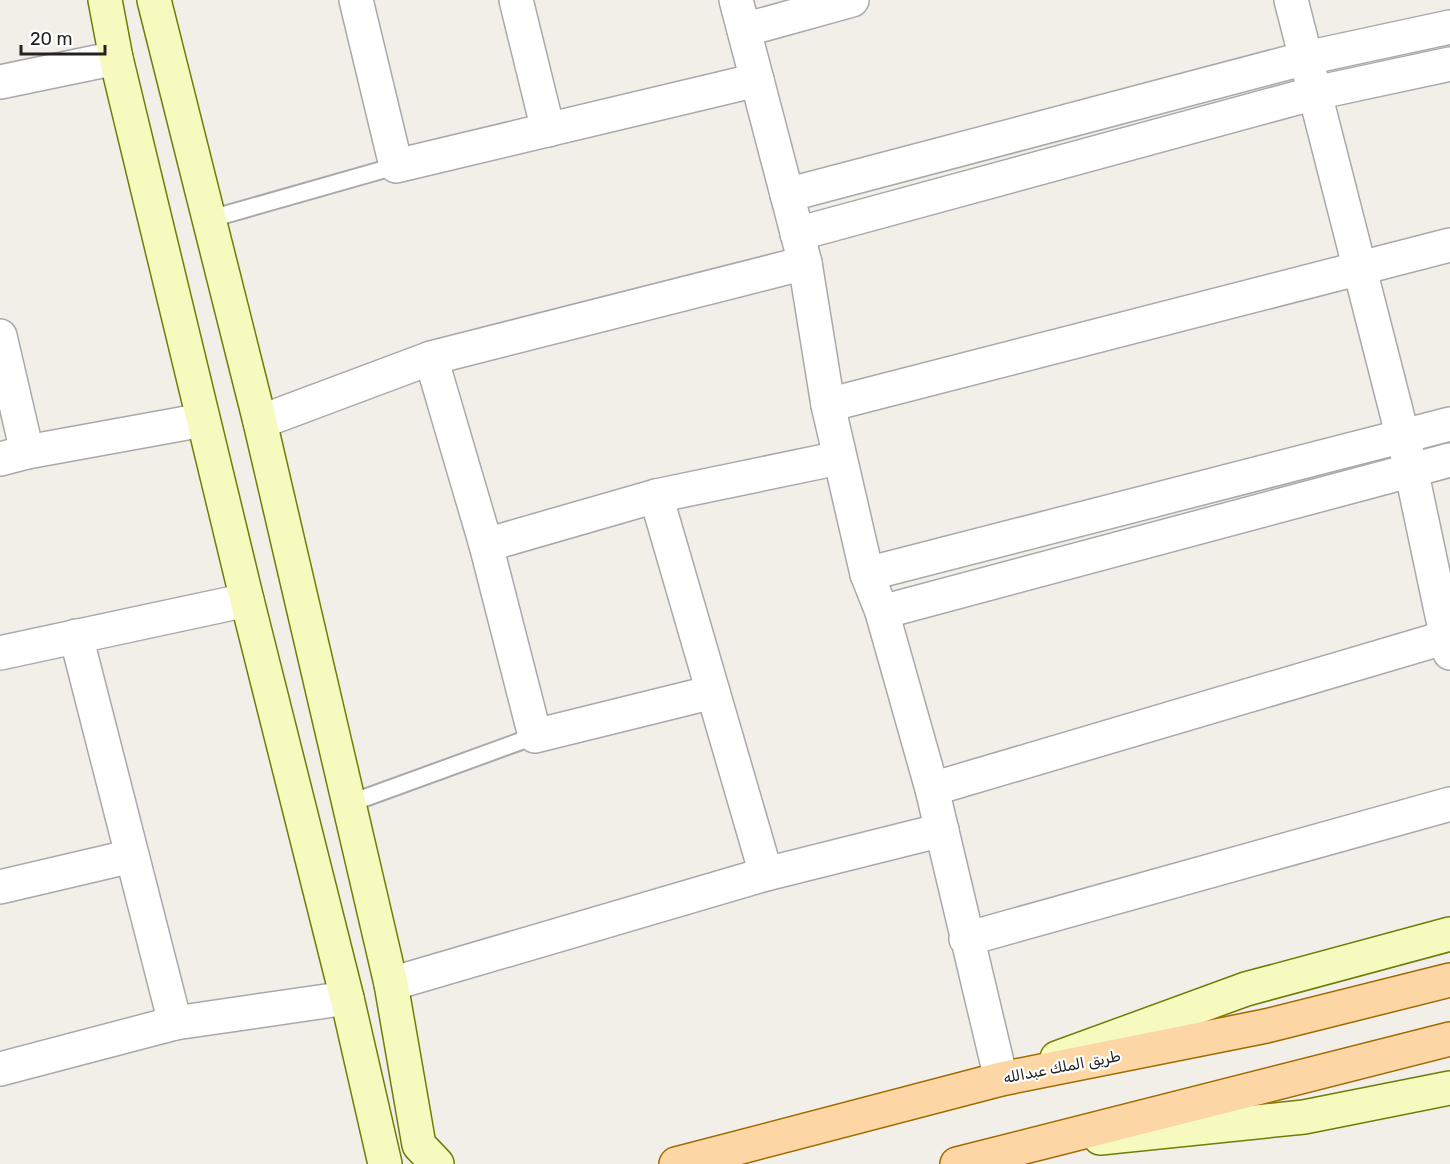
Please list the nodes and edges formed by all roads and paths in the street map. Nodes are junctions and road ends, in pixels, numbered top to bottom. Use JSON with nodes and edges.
{"nodes":[{"id":1,"x":105,"y":0,"type":"edge"},
{"id":2,"x":154,"y":0,"type":"edge"},
{"id":3,"x":356,"y":0,"type":"edge"},
{"id":4,"x":516,"y":0,"type":"edge"},
{"id":5,"x":852,"y":0,"type":"edge"},
{"id":6,"x":1291,"y":0,"type":"edge"},
{"id":7,"x":740,"y":15,"type":"edge"},
{"id":8,"x":1450,"y":27,"type":"edge"},
{"id":9,"x":116,"y":58,"type":"junction"},
{"id":10,"x":1306,"y":58,"type":"junction"},
{"id":11,"x":1450,"y":63,"type":"edge"},
{"id":12,"x":757,"y":80,"type":"junction"},
{"id":13,"x":0,"y":82,"type":"edge"},
{"id":14,"x":1315,"y":93,"type":"junction"},
{"id":15,"x":548,"y":130,"type":"junction"},
{"id":16,"x":396,"y":166,"type":"junction"},
{"id":17,"x":787,"y":195,"type":"junction"},
{"id":18,"x":210,"y":219,"type":"junction"},
{"id":19,"x":1450,"y":245,"type":"edge"},
{"id":20,"x":801,"y":248,"type":"junction"},
{"id":21,"x":1359,"y":266,"type":"junction"},
{"id":22,"x":0,"y":336,"type":"edge"},
{"id":23,"x":431,"y":358,"type":"junction"},
{"id":24,"x":828,"y":405,"type":"junction"},
{"id":25,"x":203,"y":420,"type":"junction"},
{"id":26,"x":260,"y":422,"type":"junction"},
{"id":27,"x":1450,"y":423,"type":"edge"},
{"id":28,"x":1403,"y":435,"type":"junction"},
{"id":29,"x":14,"y":456,"type":"edge"},
{"id":30,"x":839,"y":458,"type":"junction"},
{"id":31,"x":1450,"y":460,"type":"edge"},
{"id":32,"x":1411,"y":469,"type":"junction"},
{"id":33,"x":656,"y":496,"type":"junction"},
{"id":34,"x":486,"y":545,"type":"junction"},
{"id":35,"x":867,"y":574,"type":"junction"},
{"id":36,"x":247,"y":600,"type":"junction"},
{"id":37,"x":882,"y":612,"type":"junction"},
{"id":38,"x":76,"y":636,"type":"junction"},
{"id":39,"x":1449,"y":642,"type":"edge"},
{"id":40,"x":0,"y":653,"type":"edge"},
{"id":41,"x":713,"y":692,"type":"junction"},
{"id":42,"x":535,"y":736,"type":"junction"},
{"id":43,"x":932,"y":789,"type":"junction"},
{"id":44,"x":348,"y":804,"type":"junction"},
{"id":45,"x":1450,"y":804,"type":"edge"},
{"id":46,"x":942,"y":830,"type":"junction"},
{"id":47,"x":132,"y":856,"type":"junction"},
{"id":48,"x":766,"y":874,"type":"junction"},
{"id":49,"x":0,"y":887,"type":"edge"},
{"id":50,"x":1450,"y":934,"type":"edge"},
{"id":51,"x":966,"y":939,"type":"junction"},
{"id":52,"x":1450,"y":980,"type":"edge"},
{"id":53,"x":391,"y":984,"type":"junction"},
{"id":54,"x":347,"y":998,"type":"junction"},
{"id":55,"x":175,"y":1023,"type":"junction"},
{"id":56,"x":1450,"y":1039,"type":"edge"},
{"id":57,"x":0,"y":1069,"type":"edge"},
{"id":58,"x":1001,"y":1078,"type":"junction"},
{"id":59,"x":1450,"y":1088,"type":"edge"},
{"id":60,"x":1029,"y":1154,"type":"edge"},
{"id":61,"x":385,"y":1164,"type":"edge"},
{"id":62,"x":437,"y":1164,"type":"edge"},
{"id":63,"x":676,"y":1164,"type":"edge"},
{"id":64,"x":957,"y":1164,"type":"edge"}],
"edges":[{"from":1,"to":9,"type":"street"},
{"from":2,"to":18,"type":"street"},
{"from":3,"to":16,"type":"street"},
{"from":4,"to":15,"type":"street"},
{"from":5,"to":7,"type":"street"},
{"from":6,"to":10,"type":"street"},
{"from":7,"to":12,"type":"street"},
{"from":8,"to":10,"type":"street"},
{"from":9,"to":13,"type":"street"},
{"from":9,"to":25,"type":"street"},
{"from":10,"to":14,"type":"street"},
{"from":10,"to":17,"type":"street"},
{"from":11,"to":14,"type":"street"},
{"from":12,"to":15,"type":"street"},
{"from":12,"to":17,"type":"street"},
{"from":14,"to":20,"type":"street"},
{"from":14,"to":21,"type":"street"},
{"from":15,"to":16,"type":"street"},
{"from":16,"to":18,"type":"lane"},
{"from":17,"to":20,"type":"street"},
{"from":18,"to":26,"type":"street"},
{"from":19,"to":21,"type":"street"},
{"from":20,"to":23,"type":"street"},
{"from":20,"to":24,"type":"street"},
{"from":21,"to":24,"type":"street"},
{"from":21,"to":28,"type":"street"},
{"from":22,"to":29,"type":"street"},
{"from":23,"to":26,"type":"street"},
{"from":23,"to":34,"type":"street"},
{"from":24,"to":30,"type":"street"},
{"from":25,"to":29,"type":"street"},
{"from":25,"to":36,"type":"street"},
{"from":26,"to":44,"type":"street"},
{"from":27,"to":28,"type":"street"},
{"from":28,"to":32,"type":"street"},
{"from":28,"to":35,"type":"street"},
{"from":30,"to":33,"type":"street"},
{"from":30,"to":35,"type":"street"},
{"from":31,"to":32,"type":"street"},
{"from":32,"to":37,"type":"street"},
{"from":32,"to":39,"type":"street"},
{"from":33,"to":34,"type":"street"},
{"from":33,"to":41,"type":"street"},
{"from":34,"to":42,"type":"street"},
{"from":35,"to":37,"type":"street"},
{"from":36,"to":38,"type":"street"},
{"from":36,"to":54,"type":"street"},
{"from":37,"to":43,"type":"street"},
{"from":38,"to":40,"type":"street"},
{"from":38,"to":47,"type":"street"},
{"from":39,"to":43,"type":"street"},
{"from":41,"to":42,"type":"street"},
{"from":41,"to":48,"type":"street"},
{"from":42,"to":44,"type":"lane"},
{"from":43,"to":46,"type":"street"},
{"from":44,"to":53,"type":"street"},
{"from":45,"to":51,"type":"street"},
{"from":46,"to":48,"type":"street"},
{"from":46,"to":51,"type":"street"},
{"from":47,"to":49,"type":"street"},
{"from":47,"to":55,"type":"street"},
{"from":48,"to":53,"type":"street"},
{"from":50,"to":58,"type":"street"},
{"from":51,"to":58,"type":"street"},
{"from":52,"to":58,"type":"main road","name":"طريق الملك عبدالله"},
{"from":53,"to":62,"type":"street"},
{"from":54,"to":55,"type":"street"},
{"from":54,"to":61,"type":"street"},
{"from":55,"to":57,"type":"street"},
{"from":56,"to":60,"type":"main road"},
{"from":58,"to":63,"type":"main road","name":"طريق الملك عبدالله"},
{"from":59,"to":60,"type":"street"},
{"from":60,"to":64,"type":"main road"}]}
